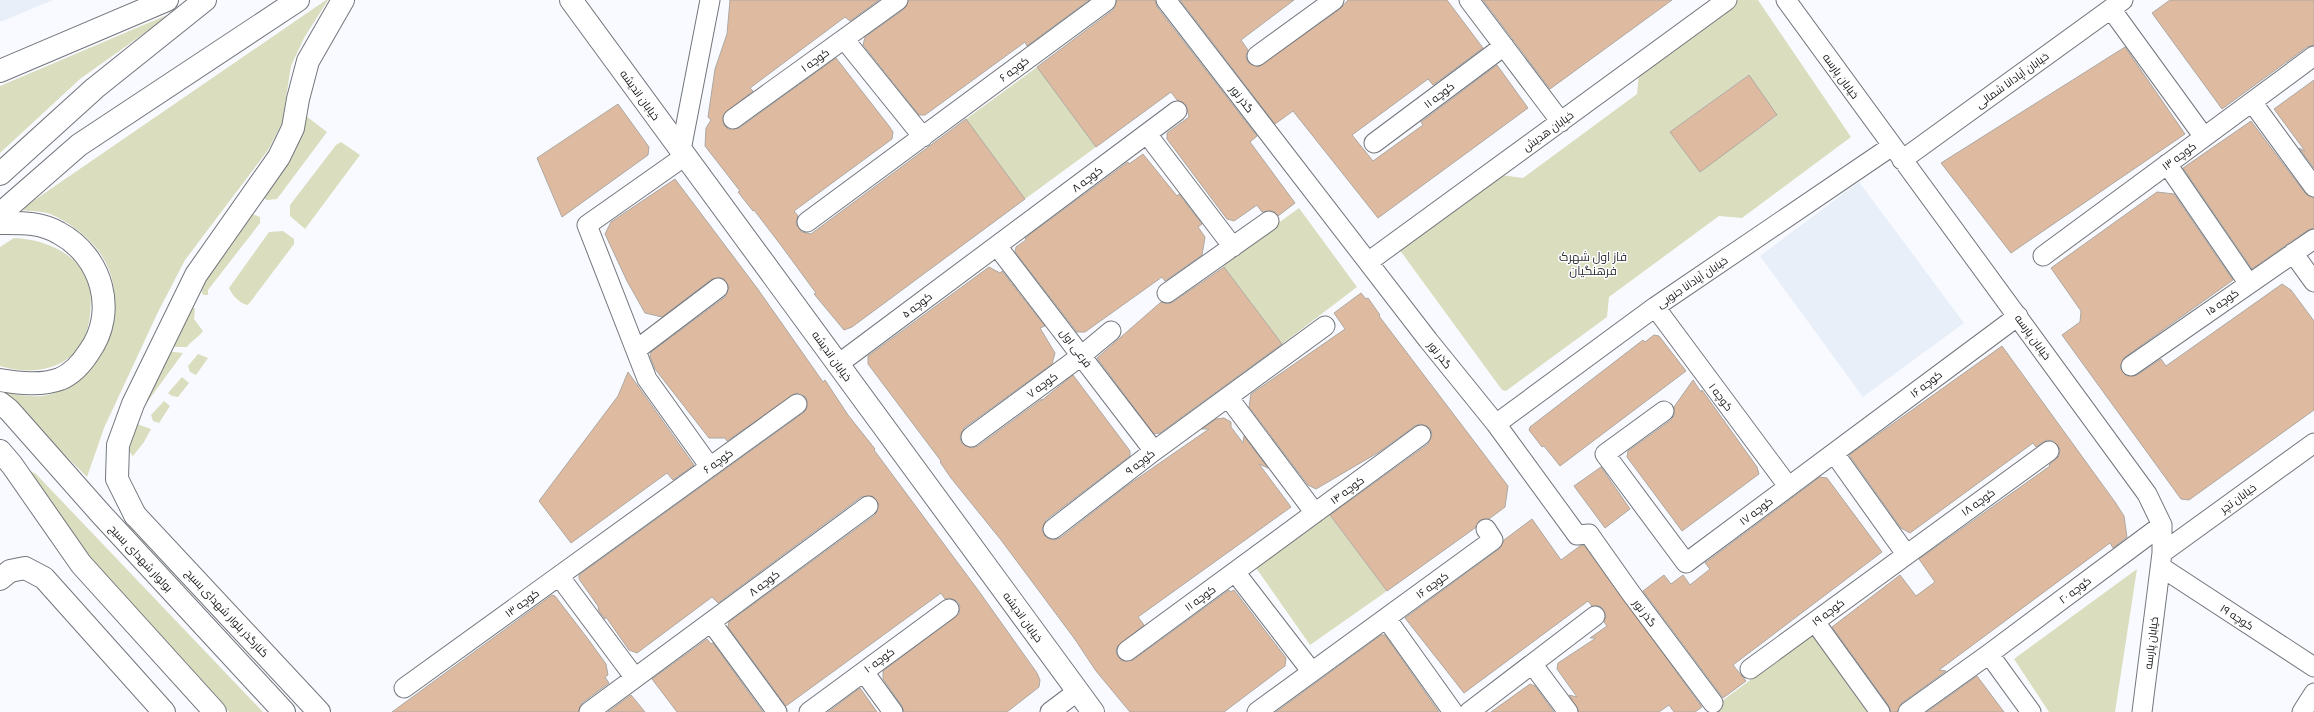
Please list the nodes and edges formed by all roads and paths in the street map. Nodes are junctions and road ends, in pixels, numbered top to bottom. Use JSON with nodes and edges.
{"nodes":[{"id":1,"x":167,"y":0,"type":"edge"},
{"id":2,"x":205,"y":0,"type":"edge"},
{"id":3,"x":298,"y":0,"type":"edge"},
{"id":4,"x":343,"y":0,"type":"edge"},
{"id":5,"x":571,"y":0,"type":"edge"},
{"id":6,"x":710,"y":0,"type":"edge"},
{"id":7,"x":898,"y":0,"type":"edge"},
{"id":8,"x":1166,"y":0,"type":"edge"},
{"id":9,"x":1469,"y":0,"type":"edge"},
{"id":10,"x":1727,"y":0,"type":"edge"},
{"id":11,"x":1786,"y":0,"type":"edge"},
{"id":12,"x":1106,"y":1,"type":"edge"},
{"id":13,"x":1324,"y":3,"type":"edge"},
{"id":14,"x":2117,"y":4,"type":"edge"},
{"id":15,"x":844,"y":39,"type":"junction"},
{"id":16,"x":1504,"y":46,"type":"junction"},
{"id":17,"x":1257,"y":56,"type":"dead end"},
{"id":18,"x":2314,"y":56,"type":"edge"},
{"id":19,"x":0,"y":72,"type":"edge"},
{"id":20,"x":2252,"y":102,"type":"junction"},
{"id":21,"x":1177,"y":111,"type":"dead end"},
{"id":22,"x":733,"y":119,"type":"dead end"},
{"id":23,"x":1561,"y":122,"type":"junction"},
{"id":24,"x":1147,"y":134,"type":"junction"},
{"id":25,"x":923,"y":137,"type":"junction"},
{"id":26,"x":2204,"y":137,"type":"junction"},
{"id":27,"x":1374,"y":143,"type":"dead end"},
{"id":28,"x":683,"y":153,"type":"junction"},
{"id":29,"x":1897,"y":153,"type":"junction"},
{"id":30,"x":2167,"y":164,"type":"junction"},
{"id":31,"x":0,"y":174,"type":"edge"},
{"id":32,"x":2314,"y":187,"type":"edge"},
{"id":33,"x":0,"y":214,"type":"edge"},
{"id":34,"x":807,"y":222,"type":"dead end"},
{"id":35,"x":1269,"y":222,"type":"dead end"},
{"id":36,"x":0,"y":223,"type":"edge"},
{"id":37,"x":2314,"y":239,"type":"edge"},
{"id":38,"x":997,"y":246,"type":"junction"},
{"id":39,"x":1233,"y":247,"type":"junction"},
{"id":40,"x":2293,"y":253,"type":"junction"},
{"id":41,"x":2043,"y":256,"type":"dead end"},
{"id":42,"x":1368,"y":262,"type":"junction"},
{"id":43,"x":2314,"y":282,"type":"edge"},
{"id":44,"x":2248,"y":284,"type":"junction"},
{"id":45,"x":718,"y":288,"type":"dead end"},
{"id":46,"x":1167,"y":293,"type":"dead end"},
{"id":47,"x":1655,"y":307,"type":"junction"},
{"id":48,"x":2018,"y":316,"type":"junction"},
{"id":49,"x":1325,"y":326,"type":"dead end"},
{"id":50,"x":1111,"y":331,"type":"dead end"},
{"id":51,"x":636,"y":350,"type":"junction"},
{"id":52,"x":1081,"y":356,"type":"junction"},
{"id":53,"x":838,"y":365,"type":"junction"},
{"id":54,"x":2131,"y":366,"type":"dead end"},
{"id":55,"x":0,"y":380,"type":"edge"},
{"id":56,"x":1228,"y":397,"type":"junction"},
{"id":57,"x":0,"y":403,"type":"edge"},
{"id":58,"x":797,"y":404,"type":"dead end"},
{"id":59,"x":1664,"y":411,"type":"dead end"},
{"id":60,"x":1496,"y":424,"type":"junction"},
{"id":61,"x":1421,"y":435,"type":"dead end"},
{"id":62,"x":971,"y":437,"type":"dead end"},
{"id":63,"x":2313,"y":445,"type":"edge"},
{"id":64,"x":0,"y":451,"type":"edge"},
{"id":65,"x":1154,"y":451,"type":"junction"},
{"id":66,"x":2049,"y":451,"type":"dead end"},
{"id":67,"x":1834,"y":453,"type":"junction"},
{"id":68,"x":710,"y":467,"type":"junction"},
{"id":69,"x":1788,"y":486,"type":"junction"},
{"id":70,"x":868,"y":506,"type":"dead end"},
{"id":71,"x":1315,"y":513,"type":"junction"},
{"id":72,"x":639,"y":518,"type":"joint"},
{"id":73,"x":2162,"y":525,"type":"junction"},
{"id":74,"x":1053,"y":529,"type":"dead end"},
{"id":75,"x":1486,"y":529,"type":"dead end"},
{"id":76,"x":1272,"y":545,"type":"joint"},
{"id":77,"x":1906,"y":554,"type":"junction"},
{"id":78,"x":2161,"y":560,"type":"junction"},
{"id":79,"x":1235,"y":572,"type":"junction"},
{"id":80,"x":559,"y":576,"type":"junction"},
{"id":81,"x":0,"y":578,"type":"edge"},
{"id":82,"x":950,"y":609,"type":"dead end"},
{"id":83,"x":1595,"y":616,"type":"dead end"},
{"id":84,"x":1386,"y":618,"type":"junction"},
{"id":85,"x":711,"y":622,"type":"junction"},
{"id":86,"x":1815,"y":622,"type":"junction"},
{"id":87,"x":1127,"y":651,"type":"dead end"},
{"id":88,"x":1989,"y":654,"type":"junction"},
{"id":89,"x":1532,"y":665,"type":"junction"},
{"id":90,"x":2314,"y":667,"type":"edge"},
{"id":91,"x":1750,"y":670,"type":"dead end"},
{"id":92,"x":864,"y":672,"type":"junction"},
{"id":93,"x":1312,"y":672,"type":"junction"},
{"id":94,"x":635,"y":678,"type":"junction"},
{"id":95,"x":289,"y":680,"type":"junction"},
{"id":96,"x":404,"y":688,"type":"dead end"},
{"id":97,"x":1078,"y":691,"type":"junction"},
{"id":98,"x":2314,"y":694,"type":"edge"},
{"id":99,"x":1714,"y":703,"type":"dead end"},
{"id":100,"x":164,"y":712,"type":"edge"},
{"id":101,"x":215,"y":712,"type":"edge"},
{"id":102,"x":284,"y":712,"type":"edge"},
{"id":103,"x":296,"y":712,"type":"edge"},
{"id":104,"x":319,"y":712,"type":"edge"},
{"id":105,"x":589,"y":712,"type":"edge"},
{"id":106,"x":777,"y":712,"type":"edge"},
{"id":107,"x":809,"y":712,"type":"edge"},
{"id":108,"x":893,"y":712,"type":"edge"},
{"id":109,"x":1050,"y":712,"type":"edge"},
{"id":110,"x":1093,"y":712,"type":"edge"},
{"id":111,"x":1257,"y":712,"type":"edge"},
{"id":112,"x":1453,"y":712,"type":"edge"},
{"id":113,"x":1469,"y":712,"type":"edge"},
{"id":114,"x":1568,"y":712,"type":"edge"},
{"id":115,"x":1880,"y":712,"type":"edge"},
{"id":116,"x":1908,"y":712,"type":"edge"},
{"id":117,"x":2031,"y":712,"type":"edge"},
{"id":118,"x":2142,"y":712,"type":"edge"},
{"id":119,"x":2302,"y":712,"type":"edge"}],
"edges":[{"from":1,"to":19,"type":"main road"},
{"from":2,"to":31,"type":"main road"},
{"from":3,"to":33,"type":"main road"},
{"from":4,"to":95,"type":"main road","name":"کنارگذر بلوار شهدای بسیج"},
{"from":5,"to":28,"type":"main road","name":"خیابان اندیشه"},
{"from":6,"to":28,"type":"street"},
{"from":7,"to":15,"type":"street","name":"کوچه ۱"},
{"from":8,"to":42,"type":"street","name":"گذر نور"},
{"from":9,"to":16,"type":"street"},
{"from":10,"to":23,"type":"street","name":"خیابان هدیش"},
{"from":11,"to":29,"type":"street","name":"خیابان پارسه"},
{"from":12,"to":25,"type":"street","name":"کوچه ۶"},
{"from":13,"to":17,"type":"street"},
{"from":14,"to":26,"type":"street"},
{"from":14,"to":29,"type":"street","name":"خیابان آپادانا شمالی"},
{"from":15,"to":22,"type":"street","name":"کوچه ۱"},
{"from":15,"to":25,"type":"street"},
{"from":16,"to":23,"type":"street"},
{"from":16,"to":27,"type":"street","name":"کوچه ۱۱"},
{"from":18,"to":20,"type":"street","name":"کوچه ۱۳"},
{"from":20,"to":26,"type":"street","name":"کوچه ۱۳"},
{"from":20,"to":32,"type":"street"},
{"from":21,"to":24,"type":"street","name":"کوچه ۸"},
{"from":23,"to":42,"type":"street","name":"خیابان هدیش"},
{"from":24,"to":38,"type":"street","name":"کوچه ۸"},
{"from":24,"to":39,"type":"street"},
{"from":25,"to":34,"type":"street","name":"کوچه ۶"},
{"from":26,"to":30,"type":"street","name":"کوچه ۱۳"},
{"from":28,"to":51,"type":"street"},
{"from":28,"to":53,"type":"main road","name":"خیابان اندیشه"},
{"from":29,"to":47,"type":"street","name":"خیابان آپادانا جنوبی"},
{"from":29,"to":48,"type":"street","name":"خیابان پارسه"},
{"from":30,"to":41,"type":"street","name":"کوچه ۱۳"},
{"from":30,"to":44,"type":"street"},
{"from":35,"to":39,"type":"street"},
{"from":36,"to":55,"type":"main road"},
{"from":37,"to":40,"type":"street","name":"کوچه ۱۵"},
{"from":38,"to":52,"type":"street","name":"فرعی اول"},
{"from":38,"to":53,"type":"street","name":"کوچه ۵"},
{"from":39,"to":46,"type":"street"},
{"from":40,"to":43,"type":"street"},
{"from":40,"to":44,"type":"street","name":"کوچه ۱۵"},
{"from":42,"to":60,"type":"street","name":"گذر نور"},
{"from":44,"to":54,"type":"street","name":"کوچه ۱۵"},
{"from":45,"to":51,"type":"street"},
{"from":47,"to":60,"type":"street","name":"خیابان آپادانا جنوبی"},
{"from":47,"to":69,"type":"street","name":"کوچه ۱"},
{"from":48,"to":67,"type":"street","name":"کوچه ۱۶"},
{"from":48,"to":73,"type":"street","name":"خیابان پارسه"},
{"from":49,"to":56,"type":"street","name":"کوچه ۹"},
{"from":50,"to":52,"type":"street","name":"کوچه ۷"},
{"from":51,"to":68,"type":"street"},
{"from":52,"to":62,"type":"street","name":"کوچه ۷"},
{"from":52,"to":65,"type":"street","name":"فرعی اول"},
{"from":53,"to":97,"type":"main road","name":"خیابان اندیشه"},
{"from":56,"to":65,"type":"street","name":"کوچه ۹"},
{"from":56,"to":71,"type":"street"},
{"from":57,"to":102,"type":"main road","name":"بولوار شهدای بسیج"},
{"from":58,"to":68,"type":"street","name":"کوچه ۶"},
{"from":59,"to":69,"type":"street","name":"کوچه ۱۷"},
{"from":60,"to":99,"type":"street","name":"گذر نور"},
{"from":61,"to":71,"type":"street","name":"کوچه ۱۴"},
{"from":63,"to":78,"type":"street","name":"خیابان تچر"},
{"from":64,"to":101,"type":"main road"},
{"from":65,"to":74,"type":"street","name":"کوچه ۹"},
{"from":66,"to":77,"type":"street","name":"کوچه ۱۸"},
{"from":67,"to":69,"type":"street","name":"کوچه ۱۷"},
{"from":67,"to":77,"type":"street"},
{"from":68,"to":72,"type":"street","name":"کوچه ۶"},
{"from":70,"to":85,"type":"street","name":"کوچه ۸"},
{"from":71,"to":76,"type":"street","name":"کوچه ۱۴"},
{"from":72,"to":80,"type":"street","name":"کوچه ۱۳"},
{"from":73,"to":78,"type":"street","name":"خیابان پارسه"},
{"from":73,"to":88,"type":"street","name":"کوچه ۲۰"},
{"from":75,"to":84,"type":"street","name":"کوچه ۱۶"},
{"from":76,"to":79,"type":"street","name":"کوچه ۱۱"},
{"from":77,"to":86,"type":"street","name":"کوچه ۱۹"},
{"from":78,"to":90,"type":"street","name":"کوچه ۱۹"},
{"from":78,"to":118,"type":"street","name":"خیابان پارسه"},
{"from":79,"to":87,"type":"street","name":"کوچه ۱۱"},
{"from":79,"to":93,"type":"street"},
{"from":80,"to":94,"type":"street"},
{"from":80,"to":96,"type":"street","name":"کوچه ۱۳"},
{"from":81,"to":100,"type":"main road"},
{"from":82,"to":92,"type":"street","name":"کوچه ۱۰"},
{"from":83,"to":89,"type":"street"},
{"from":84,"to":93,"type":"street","name":"کوچه ۱۶"},
{"from":84,"to":112,"type":"street"},
{"from":85,"to":94,"type":"street","name":"کوچه ۸"},
{"from":85,"to":106,"type":"street"},
{"from":86,"to":91,"type":"street","name":"کوچه ۱۹"},
{"from":86,"to":115,"type":"street"},
{"from":88,"to":116,"type":"street","name":"کوچه ۲۰"},
{"from":88,"to":117,"type":"street"},
{"from":89,"to":113,"type":"street"},
{"from":89,"to":114,"type":"street"},
{"from":92,"to":107,"type":"street","name":"کوچه ۱۰"},
{"from":92,"to":108,"type":"street"},
{"from":93,"to":111,"type":"street"},
{"from":94,"to":105,"type":"street"},
{"from":95,"to":103,"type":"main road"},
{"from":95,"to":104,"type":"main road","name":"کنارگذر بلوار شهدای بسیج"},
{"from":97,"to":109,"type":"street"},
{"from":97,"to":110,"type":"main road","name":"خیابان اندیشه"},
{"from":98,"to":119,"type":"street"}]}
